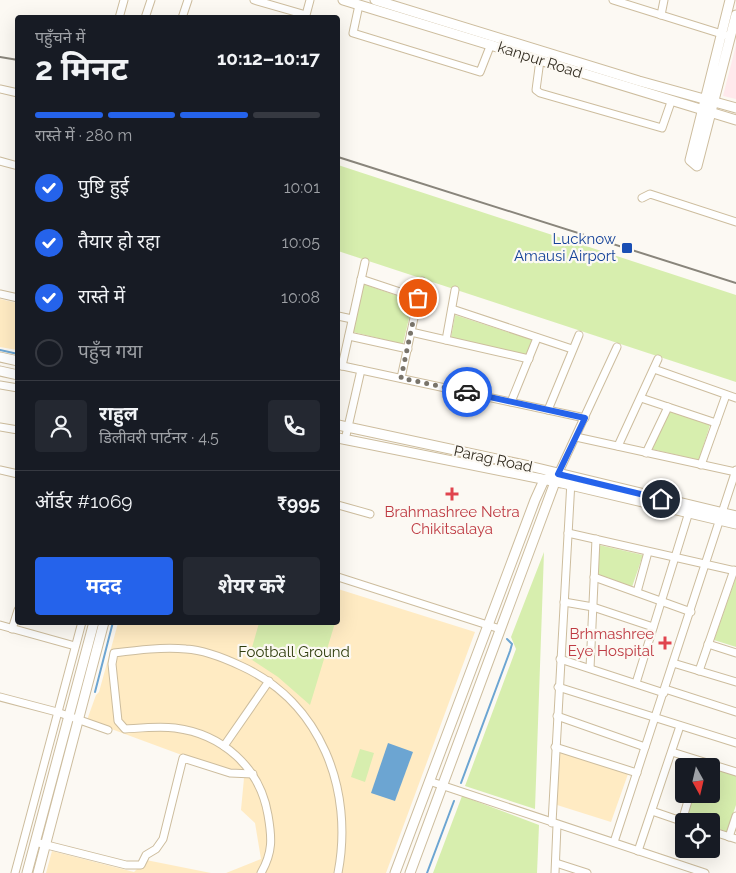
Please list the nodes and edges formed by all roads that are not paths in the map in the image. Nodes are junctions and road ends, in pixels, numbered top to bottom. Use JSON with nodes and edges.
{"nodes":[{"id":1,"x":124,"y":0,"type":"edge"},
{"id":2,"x":151,"y":0,"type":"edge"},
{"id":3,"x":188,"y":0,"type":"edge"},
{"id":4,"x":254,"y":0,"type":"edge"},
{"id":5,"x":310,"y":0,"type":"edge"},
{"id":6,"x":344,"y":0,"type":"edge"},
{"id":7,"x":375,"y":0,"type":"edge"},
{"id":8,"x":612,"y":0,"type":"edge"},
{"id":9,"x":664,"y":0,"type":"edge"},
{"id":10,"x":730,"y":0,"type":"edge"},
{"id":11,"x":359,"y":5,"type":"junction"},
{"id":12,"x":403,"y":9,"type":"edge"},
{"id":13,"x":120,"y":15,"type":"edge"},
{"id":14,"x":146,"y":15,"type":"edge"},
{"id":15,"x":183,"y":15,"type":"edge"},
{"id":16,"x":660,"y":15,"type":"junction"},
{"id":17,"x":736,"y":15,"type":"edge"},
{"id":18,"x":726,"y":35,"type":"junction"},
{"id":19,"x":491,"y":44,"type":"junction"},
{"id":20,"x":540,"y":60,"type":"junction"},
{"id":21,"x":0,"y":89,"type":"edge"},
{"id":22,"x":15,"y":92,"type":"edge"},
{"id":23,"x":709,"y":101,"type":"junction"},
{"id":24,"x":672,"y":102,"type":"junction"},
{"id":25,"x":736,"y":108,"type":"edge"},
{"id":26,"x":706,"y":112,"type":"junction"},
{"id":27,"x":736,"y":120,"type":"edge"},
{"id":28,"x":0,"y":161,"type":"edge"},
{"id":29,"x":15,"y":165,"type":"edge"},
{"id":30,"x":642,"y":198,"type":"dead end"},
{"id":31,"x":736,"y":222,"type":"edge"},
{"id":32,"x":365,"y":262,"type":"dead end"},
{"id":33,"x":361,"y":279,"type":"junction"},
{"id":34,"x":422,"y":281,"type":"dead end"},
{"id":35,"x":455,"y":290,"type":"dead end"},
{"id":36,"x":0,"y":294,"type":"edge"},
{"id":37,"x":15,"y":296,"type":"edge"},
{"id":38,"x":418,"y":298,"type":"junction"},
{"id":39,"x":452,"y":309,"type":"junction"},
{"id":40,"x":340,"y":316,"type":"edge"},
{"id":41,"x":352,"y":319,"type":"junction"},
{"id":42,"x":411,"y":332,"type":"junction"},
{"id":43,"x":578,"y":335,"type":"dead end"},
{"id":44,"x":349,"y":336,"type":"junction"},
{"id":45,"x":537,"y":338,"type":"junction"},
{"id":46,"x":446,"y":340,"type":"junction"},
{"id":47,"x":617,"y":347,"type":"dead end"},
{"id":48,"x":408,"y":349,"type":"junction"},
{"id":49,"x":572,"y":349,"type":"junction"},
{"id":50,"x":0,"y":358,"type":"edge"},
{"id":51,"x":528,"y":359,"type":"junction"},
{"id":52,"x":658,"y":359,"type":"dead end"},
{"id":53,"x":15,"y":360,"type":"edge"},
{"id":54,"x":340,"y":365,"type":"edge"},
{"id":55,"x":654,"y":369,"type":"junction"},
{"id":56,"x":361,"y":370,"type":"junction"},
{"id":57,"x":0,"y":371,"type":"edge"},
{"id":58,"x":15,"y":374,"type":"edge"},
{"id":59,"x":401,"y":378,"type":"junction"},
{"id":60,"x":0,"y":384,"type":"edge"},
{"id":61,"x":15,"y":387,"type":"edge"},
{"id":62,"x":726,"y":394,"type":"junction"},
{"id":63,"x":640,"y":398,"type":"junction"},
{"id":64,"x":736,"y":398,"type":"edge"},
{"id":65,"x":511,"y":402,"type":"junction"},
{"id":66,"x":668,"y":407,"type":"junction"},
{"id":67,"x":548,"y":410,"type":"junction"},
{"id":68,"x":585,"y":418,"type":"junction"},
{"id":69,"x":716,"y":423,"type":"junction"},
{"id":70,"x":340,"y":426,"type":"edge"},
{"id":71,"x":0,"y":427,"type":"edge"},
{"id":72,"x":348,"y":428,"type":"junction"},
{"id":73,"x":15,"y":430,"type":"edge"},
{"id":74,"x":576,"y":437,"type":"junction"},
{"id":75,"x":341,"y":439,"type":"edge"},
{"id":76,"x":618,"y":446,"type":"junction"},
{"id":77,"x":646,"y":453,"type":"junction"},
{"id":78,"x":701,"y":465,"type":"junction"},
{"id":79,"x":736,"y":472,"type":"edge"},
{"id":80,"x":1,"y":473,"type":"edge"},
{"id":81,"x":15,"y":474,"type":"edge"},
{"id":82,"x":557,"y":478,"type":"junction"},
{"id":83,"x":544,"y":480,"type":"junction"},
{"id":84,"x":570,"y":482,"type":"junction"},
{"id":85,"x":340,"y":506,"type":"edge"},
{"id":86,"x":689,"y":512,"type":"junction"},
{"id":87,"x":370,"y":514,"type":"dead end"},
{"id":88,"x":722,"y":516,"type":"junction"},
{"id":89,"x":736,"y":516,"type":"edge"},
{"id":90,"x":736,"y":524,"type":"edge"},
{"id":91,"x":568,"y":533,"type":"junction"},
{"id":92,"x":596,"y":539,"type":"junction"},
{"id":93,"x":648,"y":552,"type":"junction"},
{"id":94,"x":674,"y":558,"type":"junction"},
{"id":95,"x":707,"y":564,"type":"junction"},
{"id":96,"x":735,"y":570,"type":"edge"},
{"id":97,"x":594,"y":577,"type":"junction"},
{"id":98,"x":340,"y":578,"type":"edge"},
{"id":99,"x":637,"y":592,"type":"junction"},
{"id":100,"x":564,"y":602,"type":"junction"},
{"id":101,"x":661,"y":602,"type":"junction"},
{"id":102,"x":592,"y":607,"type":"junction"},
{"id":103,"x":691,"y":612,"type":"junction"},
{"id":104,"x":15,"y":620,"type":"edge"},
{"id":105,"x":0,"y":625,"type":"edge"},
{"id":106,"x":81,"y":625,"type":"edge"},
{"id":107,"x":93,"y":625,"type":"edge"},
{"id":108,"x":103,"y":625,"type":"edge"},
{"id":109,"x":487,"y":625,"type":"junction"},
{"id":110,"x":653,"y":626,"type":"junction"},
{"id":111,"x":12,"y":629,"type":"junction"},
{"id":112,"x":500,"y":629,"type":"junction"},
{"id":113,"x":708,"y":644,"type":"junction"},
{"id":114,"x":75,"y":646,"type":"junction"},
{"id":115,"x":736,"y":653,"type":"edge"},
{"id":116,"x":560,"y":659,"type":"junction"},
{"id":117,"x":674,"y":663,"type":"junction"},
{"id":118,"x":590,"y":668,"type":"junction"},
{"id":119,"x":699,"y":671,"type":"junction"},
{"id":120,"x":269,"y":681,"type":"junction"},
{"id":121,"x":636,"y":682,"type":"junction"},
{"id":122,"x":736,"y":682,"type":"edge"},
{"id":123,"x":558,"y":687,"type":"junction"},
{"id":124,"x":664,"y":691,"type":"junction"},
{"id":125,"x":0,"y":697,"type":"edge"},
{"id":126,"x":57,"y":712,"type":"junction"},
{"id":127,"x":736,"y":712,"type":"edge"},
{"id":128,"x":69,"y":716,"type":"junction"},
{"id":129,"x":557,"y":716,"type":"junction"},
{"id":130,"x":655,"y":718,"type":"junction"},
{"id":131,"x":78,"y":719,"type":"junction"},
{"id":132,"x":680,"y":726,"type":"junction"},
{"id":133,"x":108,"y":730,"type":"dead end"},
{"id":134,"x":736,"y":743,"type":"edge"},
{"id":135,"x":224,"y":746,"type":"junction"},
{"id":136,"x":555,"y":746,"type":"junction"},
{"id":137,"x":646,"y":747,"type":"junction"},
{"id":138,"x":672,"y":752,"type":"junction"},
{"id":139,"x":686,"y":758,"type":"edge"},
{"id":140,"x":720,"y":768,"type":"edge"},
{"id":141,"x":736,"y":772,"type":"edge"},
{"id":142,"x":636,"y":773,"type":"junction"},
{"id":143,"x":253,"y":774,"type":"junction"},
{"id":144,"x":429,"y":781,"type":"junction"},
{"id":145,"x":442,"y":786,"type":"junction"},
{"id":146,"x":652,"y":811,"type":"junction"},
{"id":147,"x":736,"y":816,"type":"edge"},
{"id":148,"x":675,"y":819,"type":"edge"},
{"id":149,"x":554,"y":824,"type":"junction"},
{"id":150,"x":720,"y":834,"type":"edge"},
{"id":151,"x":733,"y":838,"type":"edge"},
{"id":152,"x":35,"y":842,"type":"junction"},
{"id":153,"x":614,"y":842,"type":"junction"},
{"id":154,"x":45,"y":844,"type":"junction"},
{"id":155,"x":638,"y":851,"type":"junction"},
{"id":156,"x":556,"y":863,"type":"junction"},
{"id":157,"x":687,"y":870,"type":"edge"},
{"id":158,"x":14,"y":873,"type":"edge"},
{"id":159,"x":26,"y":873,"type":"edge"},
{"id":160,"x":38,"y":873,"type":"edge"},
{"id":161,"x":261,"y":873,"type":"edge"},
{"id":162,"x":338,"y":873,"type":"edge"},
{"id":163,"x":395,"y":873,"type":"edge"},
{"id":164,"x":410,"y":873,"type":"edge"},
{"id":165,"x":555,"y":873,"type":"edge"},
{"id":166,"x":587,"y":873,"type":"edge"},
{"id":167,"x":705,"y":873,"type":"edge"}],
"edges":[{"from":1,"to":13,"type":"street"},
{"from":2,"to":14,"type":"street"},
{"from":3,"to":15,"type":"street"},
{"from":4,"to":5,"type":"street"},
{"from":6,"to":11,"type":"street","name":"kanpur Road"},
{"from":7,"to":12,"type":"street"},
{"from":8,"to":16,"type":"street"},
{"from":9,"to":16,"type":"street"},
{"from":10,"to":18,"type":"street"},
{"from":11,"to":12,"type":"street","name":"kanpur Road"},
{"from":11,"to":19,"type":"street"},
{"from":12,"to":19,"type":"street","name":"kanpur Road"},
{"from":12,"to":23,"type":"street"},
{"from":16,"to":18,"type":"street"},
{"from":17,"to":18,"type":"street"},
{"from":18,"to":23,"type":"street"},
{"from":19,"to":20,"type":"street","name":"kanpur Road"},
{"from":20,"to":24,"type":"street","name":"kanpur Road"},
{"from":20,"to":24,"type":"street"},
{"from":21,"to":22,"type":"street"},
{"from":23,"to":25,"type":"street"},
{"from":23,"to":26,"type":"street"},
{"from":24,"to":26,"type":"street","name":"kanpur Road"},
{"from":26,"to":26,"type":"street"},
{"from":26,"to":27,"type":"street","name":"kanpur Road"},
{"from":28,"to":29,"type":"street"},
{"from":30,"to":31,"type":"street"},
{"from":32,"to":33,"type":"street"},
{"from":33,"to":38,"type":"street"},
{"from":33,"to":41,"type":"street"},
{"from":34,"to":38,"type":"street"},
{"from":35,"to":39,"type":"street"},
{"from":36,"to":37,"type":"street"},
{"from":38,"to":42,"type":"street"},
{"from":39,"to":45,"type":"street"},
{"from":39,"to":46,"type":"street"},
{"from":40,"to":41,"type":"street"},
{"from":41,"to":44,"type":"street"},
{"from":42,"to":46,"type":"street"},
{"from":42,"to":48,"type":"street"},
{"from":43,"to":49,"type":"street"},
{"from":44,"to":48,"type":"street"},
{"from":44,"to":54,"type":"street"},
{"from":45,"to":49,"type":"street"},
{"from":45,"to":51,"type":"street"},
{"from":46,"to":51,"type":"street"},
{"from":47,"to":68,"type":"street"},
{"from":48,"to":59,"type":"street"},
{"from":49,"to":67,"type":"street"},
{"from":50,"to":53,"type":"street"},
{"from":51,"to":65,"type":"street"},
{"from":52,"to":55,"type":"street"},
{"from":54,"to":56,"type":"street"},
{"from":55,"to":62,"type":"street"},
{"from":55,"to":63,"type":"street"},
{"from":56,"to":59,"type":"street"},
{"from":56,"to":72,"type":"street"},
{"from":57,"to":58,"type":"street"},
{"from":59,"to":65,"type":"street"},
{"from":60,"to":61,"type":"street"},
{"from":62,"to":64,"type":"street"},
{"from":62,"to":69,"type":"street"},
{"from":63,"to":66,"type":"street"},
{"from":63,"to":76,"type":"street"},
{"from":65,"to":67,"type":"street"},
{"from":66,"to":69,"type":"street"},
{"from":66,"to":77,"type":"street"},
{"from":67,"to":68,"type":"street"},
{"from":68,"to":74,"type":"street"},
{"from":69,"to":78,"type":"street"},
{"from":70,"to":72,"type":"street","name":"Parag Road"},
{"from":71,"to":73,"type":"street"},
{"from":72,"to":75,"type":"street"},
{"from":72,"to":82,"type":"street","name":"Parag Road"},
{"from":74,"to":76,"type":"street"},
{"from":74,"to":82,"type":"street"},
{"from":75,"to":83,"type":"street","name":"Parag Road"},
{"from":76,"to":77,"type":"street"},
{"from":77,"to":78,"type":"street"},
{"from":78,"to":79,"type":"street"},
{"from":79,"to":88,"type":"street"},
{"from":80,"to":81,"type":"street"},
{"from":82,"to":83,"type":"street"},
{"from":82,"to":84,"type":"street","name":"Parag Road"},
{"from":82,"to":112,"type":"street"},
{"from":83,"to":109,"type":"street"},
{"from":84,"to":86,"type":"street","name":"Parag Road"},
{"from":84,"to":88,"type":"street","name":"Parag Road"},
{"from":84,"to":91,"type":"street"},
{"from":85,"to":87,"type":"street"},
{"from":86,"to":88,"type":"street","name":"Parag Road"},
{"from":86,"to":94,"type":"street"},
{"from":88,"to":89,"type":"street","name":"Parag Road"},
{"from":88,"to":90,"type":"street","name":"Parag Road"},
{"from":88,"to":95,"type":"street"},
{"from":91,"to":92,"type":"street"},
{"from":91,"to":100,"type":"street"},
{"from":92,"to":93,"type":"street"},
{"from":92,"to":97,"type":"street"},
{"from":93,"to":94,"type":"street"},
{"from":93,"to":99,"type":"street"},
{"from":94,"to":95,"type":"street"},
{"from":94,"to":101,"type":"street"},
{"from":95,"to":96,"type":"street"},
{"from":95,"to":103,"type":"street"},
{"from":96,"to":113,"type":"street"},
{"from":97,"to":99,"type":"street"},
{"from":97,"to":102,"type":"street"},
{"from":98,"to":109,"type":"street"},
{"from":99,"to":101,"type":"street"},
{"from":100,"to":102,"type":"street"},
{"from":100,"to":116,"type":"street"},
{"from":101,"to":103,"type":"street"},
{"from":101,"to":110,"type":"street"},
{"from":102,"to":110,"type":"street"},
{"from":102,"to":118,"type":"street"},
{"from":103,"to":117,"type":"street"},
{"from":104,"to":111,"type":"street"},
{"from":105,"to":111,"type":"street"},
{"from":106,"to":114,"type":"street"},
{"from":107,"to":128,"type":"street"},
{"from":108,"to":131,"type":"street"},
{"from":109,"to":112,"type":"street"},
{"from":109,"to":144,"type":"street"},
{"from":110,"to":121,"type":"street"},
{"from":111,"to":114,"type":"street"},
{"from":112,"to":145,"type":"street"},
{"from":113,"to":115,"type":"street"},
{"from":113,"to":119,"type":"street"},
{"from":114,"to":126,"type":"street"},
{"from":116,"to":118,"type":"street"},
{"from":116,"to":123,"type":"street"},
{"from":117,"to":119,"type":"street"},
{"from":117,"to":124,"type":"street"},
{"from":118,"to":121,"type":"street"},
{"from":119,"to":122,"type":"street"},
{"from":120,"to":135,"type":"street"},
{"from":120,"to":135,"type":"street"},
{"from":120,"to":162,"type":"street"},
{"from":121,"to":124,"type":"street"},
{"from":123,"to":129,"type":"street"},
{"from":123,"to":130,"type":"street"},
{"from":124,"to":127,"type":"street"},
{"from":124,"to":130,"type":"street"},
{"from":125,"to":126,"type":"street"},
{"from":126,"to":128,"type":"street"},
{"from":126,"to":158,"type":"street"},
{"from":128,"to":131,"type":"street"},
{"from":128,"to":152,"type":"street"},
{"from":129,"to":136,"type":"street"},
{"from":129,"to":137,"type":"street"},
{"from":130,"to":132,"type":"street"},
{"from":130,"to":137,"type":"street"},
{"from":131,"to":133,"type":"street"},
{"from":131,"to":154,"type":"street"},
{"from":132,"to":134,"type":"street"},
{"from":132,"to":138,"type":"street"},
{"from":135,"to":143,"type":"street"},
{"from":136,"to":142,"type":"street"},
{"from":136,"to":149,"type":"street"},
{"from":137,"to":142,"type":"street"},
{"from":138,"to":139,"type":"street"},
{"from":138,"to":146,"type":"street"},
{"from":140,"to":141,"type":"street"},
{"from":142,"to":153,"type":"street"},
{"from":143,"to":154,"type":"street"},
{"from":143,"to":161,"type":"street"},
{"from":144,"to":145,"type":"street"},
{"from":144,"to":163,"type":"street"},
{"from":145,"to":149,"type":"street"},
{"from":145,"to":164,"type":"street"},
{"from":146,"to":148,"type":"street"},
{"from":146,"to":155,"type":"street"},
{"from":147,"to":151,"type":"street"},
{"from":149,"to":153,"type":"street"},
{"from":149,"to":156,"type":"street"},
{"from":150,"to":151,"type":"street"},
{"from":152,"to":154,"type":"street"},
{"from":152,"to":159,"type":"street"},
{"from":153,"to":155,"type":"street"},
{"from":154,"to":160,"type":"street"},
{"from":155,"to":157,"type":"street"},
{"from":156,"to":165,"type":"street"},
{"from":156,"to":166,"type":"street"},
{"from":157,"to":167,"type":"street"}]}
